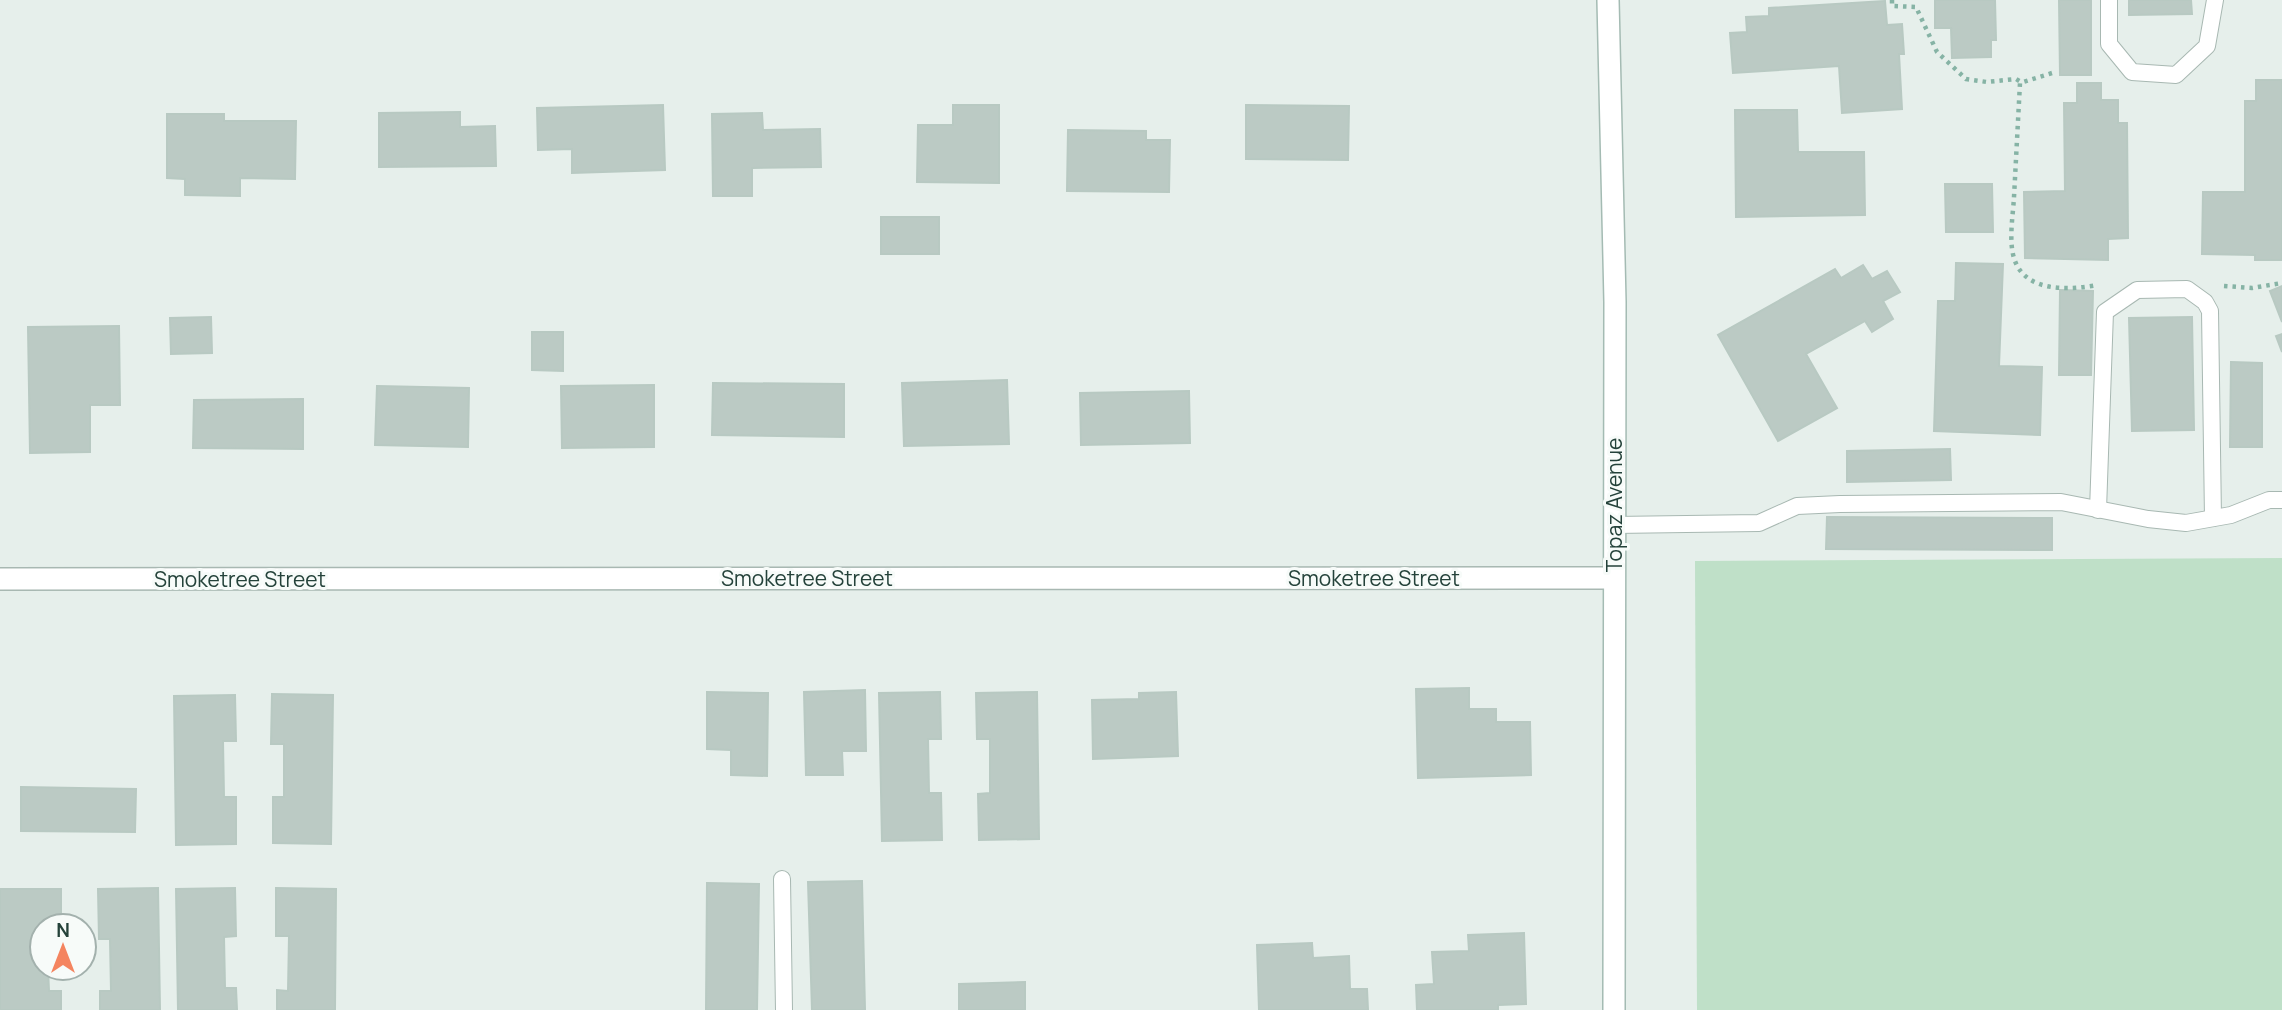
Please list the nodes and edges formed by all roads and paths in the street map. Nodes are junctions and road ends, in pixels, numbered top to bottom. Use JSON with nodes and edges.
{"nodes":[{"id":1,"x":1608,"y":0,"type":"edge"},
{"id":2,"x":1892,"y":0,"type":"edge"},
{"id":3,"x":2109,"y":0,"type":"edge"},
{"id":4,"x":2215,"y":0,"type":"edge"},
{"id":5,"x":2052,"y":73,"type":"dead end"},
{"id":6,"x":2022,"y":83,"type":"junction"},
{"id":7,"x":2105,"y":283,"type":"dead end"},
{"id":8,"x":2282,"y":283,"type":"edge"},
{"id":9,"x":2219,"y":284,"type":"dead end"},
{"id":10,"x":2282,"y":500,"type":"edge"},
{"id":11,"x":2098,"y":510,"type":"junction"},
{"id":12,"x":2213,"y":518,"type":"junction"},
{"id":13,"x":1614,"y":524,"type":"junction"},
{"id":14,"x":1614,"y":578,"type":"junction"},
{"id":15,"x":0,"y":579,"type":"edge"},
{"id":16,"x":782,"y":879,"type":"dead end"},
{"id":17,"x":784,"y":1010,"type":"edge"},
{"id":18,"x":1614,"y":1010,"type":"edge"}],
"edges":[{"from":1,"to":13,"type":"street","name":"Topaz Avenue"},
{"from":2,"to":6,"type":"path"},
{"from":3,"to":4,"type":"lane"},
{"from":5,"to":6,"type":"path"},
{"from":6,"to":7,"type":"path"},
{"from":8,"to":9,"type":"path"},
{"from":10,"to":12,"type":"lane"},
{"from":11,"to":12,"type":"lane"},
{"from":11,"to":12,"type":"lane"},
{"from":11,"to":13,"type":"lane"},
{"from":13,"to":14,"type":"street","name":"Topaz Avenue"},
{"from":14,"to":15,"type":"street","name":"Smoketree Street"},
{"from":14,"to":18,"type":"street","name":"Topaz Avenue"},
{"from":16,"to":17,"type":"lane"}]}
